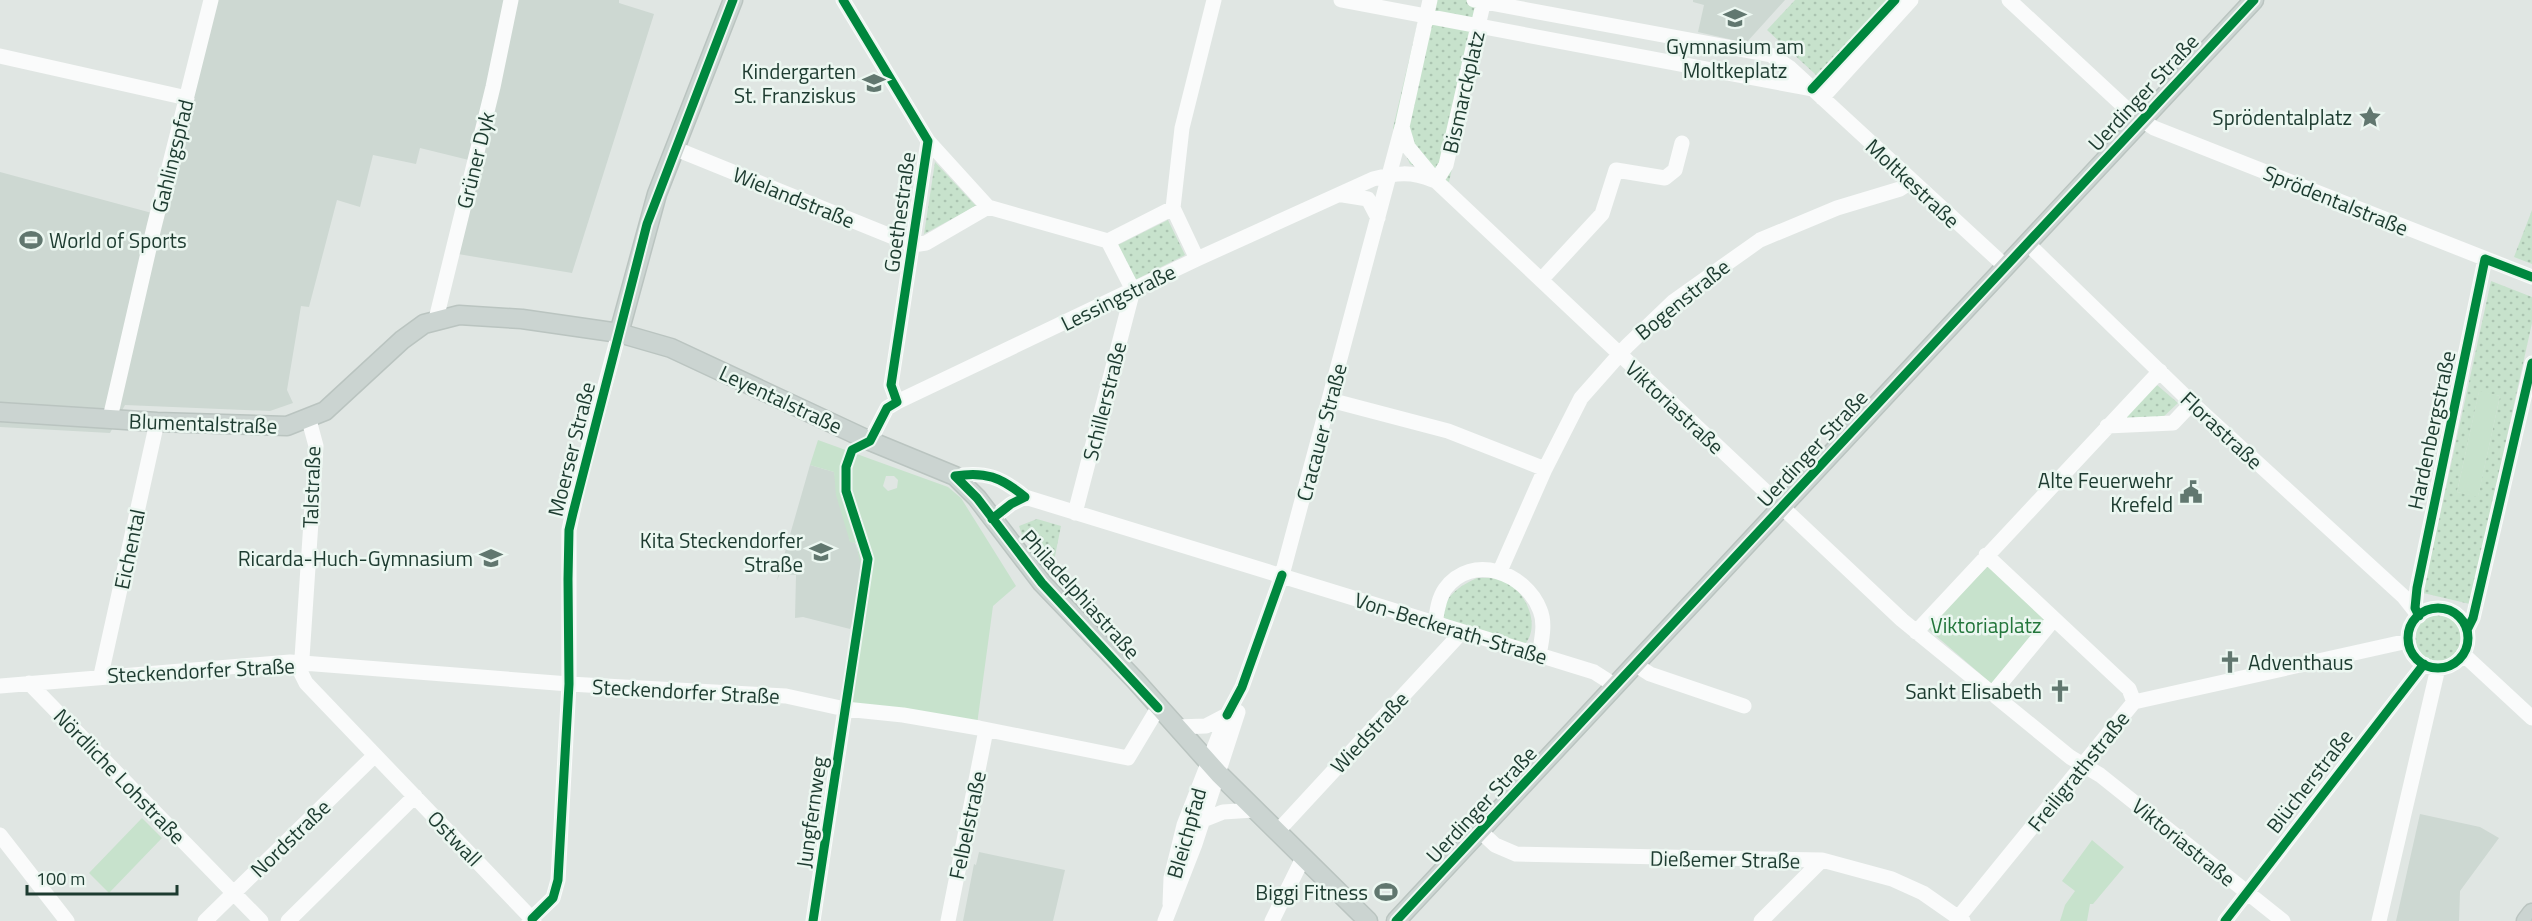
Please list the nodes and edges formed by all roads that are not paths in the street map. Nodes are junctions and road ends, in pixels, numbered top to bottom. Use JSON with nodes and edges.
{"nodes":[{"id":1,"x":211,"y":0,"type":"edge"},
{"id":2,"x":511,"y":0,"type":"edge"},
{"id":3,"x":733,"y":0,"type":"edge"},
{"id":4,"x":843,"y":0,"type":"edge"},
{"id":5,"x":1214,"y":0,"type":"edge"},
{"id":6,"x":1341,"y":0,"type":"edge"},
{"id":7,"x":1430,"y":0,"type":"edge"},
{"id":8,"x":1911,"y":0,"type":"edge"},
{"id":9,"x":2009,"y":0,"type":"edge"},
{"id":10,"x":2254,"y":0,"type":"edge"},
{"id":11,"x":1481,"y":1,"type":"edge"},
{"id":12,"x":1428,"y":16,"type":"junction"},
{"id":13,"x":1478,"y":25,"type":"junction"},
{"id":14,"x":1618,"y":25,"type":"junction"},
{"id":15,"x":1613,"y":52,"type":"junction"},
{"id":16,"x":0,"y":56,"type":"edge"},
{"id":17,"x":1817,"y":93,"type":"junction"},
{"id":18,"x":187,"y":98,"type":"junction"},
{"id":19,"x":2141,"y":120,"type":"junction"},
{"id":20,"x":1402,"y":127,"type":"junction"},
{"id":21,"x":928,"y":141,"type":"junction"},
{"id":22,"x":1682,"y":143,"type":"dead end"},
{"id":23,"x":676,"y":149,"type":"junction"},
{"id":24,"x":1389,"y":175,"type":"junction"},
{"id":25,"x":1436,"y":181,"type":"junction"},
{"id":26,"x":1911,"y":182,"type":"junction"},
{"id":27,"x":1340,"y":194,"type":"junction"},
{"id":28,"x":988,"y":207,"type":"junction"},
{"id":29,"x":1173,"y":208,"type":"junction"},
{"id":30,"x":1378,"y":218,"type":"junction"},
{"id":31,"x":1108,"y":241,"type":"junction"},
{"id":32,"x":2027,"y":243,"type":"junction"},
{"id":33,"x":913,"y":245,"type":"junction"},
{"id":34,"x":1197,"y":259,"type":"junction"},
{"id":35,"x":2485,"y":259,"type":"junction"},
{"id":36,"x":2006,"y":267,"type":"junction"},
{"id":37,"x":2532,"y":277,"type":"edge"},
{"id":38,"x":1541,"y":280,"type":"junction"},
{"id":39,"x":1133,"y":290,"type":"junction"},
{"id":40,"x":436,"y":319,"type":"junction"},
{"id":41,"x":619,"y":333,"type":"junction"},
{"id":42,"x":1618,"y":354,"type":"junction"},
{"id":43,"x":2532,"y":363,"type":"edge"},
{"id":44,"x":2160,"y":371,"type":"junction"},
{"id":45,"x":1330,"y":400,"type":"junction"},
{"id":46,"x":897,"y":402,"type":"junction"},
{"id":47,"x":2192,"y":403,"type":"junction"},
{"id":48,"x":0,"y":412,"type":"edge"},
{"id":49,"x":110,"y":418,"type":"junction"},
{"id":50,"x":309,"y":420,"type":"junction"},
{"id":51,"x":156,"y":422,"type":"junction"},
{"id":52,"x":2107,"y":426,"type":"junction"},
{"id":53,"x":870,"y":441,"type":"junction"},
{"id":54,"x":1545,"y":469,"type":"junction"},
{"id":55,"x":955,"y":476,"type":"junction"},
{"id":56,"x":1025,"y":497,"type":"junction"},
{"id":57,"x":1782,"y":507,"type":"junction"},
{"id":58,"x":1075,"y":513,"type":"junction"},
{"id":59,"x":992,"y":519,"type":"junction"},
{"id":60,"x":1986,"y":555,"type":"junction"},
{"id":61,"x":1500,"y":571,"type":"junction"},
{"id":62,"x":1282,"y":575,"type":"junction"},
{"id":63,"x":2417,"y":612,"type":"junction"},
{"id":64,"x":2054,"y":619,"type":"junction"},
{"id":65,"x":1435,"y":624,"type":"junction"},
{"id":66,"x":2467,"y":630,"type":"junction"},
{"id":67,"x":1916,"y":632,"type":"junction"},
{"id":68,"x":1461,"y":633,"type":"junction"},
{"id":69,"x":2408,"y":641,"type":"junction"},
{"id":70,"x":2463,"y":654,"type":"junction"},
{"id":71,"x":1539,"y":656,"type":"junction"},
{"id":72,"x":301,"y":663,"type":"junction"},
{"id":73,"x":1636,"y":664,"type":"junction"},
{"id":74,"x":2429,"y":666,"type":"junction"},
{"id":75,"x":101,"y":675,"type":"junction"},
{"id":76,"x":29,"y":683,"type":"junction"},
{"id":77,"x":570,"y":684,"type":"junction"},
{"id":78,"x":0,"y":686,"type":"edge"},
{"id":79,"x":1616,"y":686,"type":"junction"},
{"id":80,"x":1242,"y":687,"type":"junction"},
{"id":81,"x":1992,"y":694,"type":"junction"},
{"id":82,"x":2134,"y":702,"type":"junction"},
{"id":83,"x":1744,"y":706,"type":"dead end"},
{"id":84,"x":1158,"y":708,"type":"junction"},
{"id":85,"x":844,"y":709,"type":"junction"},
{"id":86,"x":1227,"y":715,"type":"junction"},
{"id":87,"x":2532,"y":718,"type":"edge"},
{"id":88,"x":1176,"y":727,"type":"junction"},
{"id":89,"x":986,"y":730,"type":"junction"},
{"id":90,"x":375,"y":755,"type":"junction"},
{"id":91,"x":2083,"y":765,"type":"junction"},
{"id":92,"x":1213,"y":768,"type":"junction"},
{"id":93,"x":415,"y":796,"type":"junction"},
{"id":94,"x":1254,"y":810,"type":"junction"},
{"id":95,"x":1203,"y":820,"type":"junction"},
{"id":96,"x":1480,"y":831,"type":"junction"},
{"id":97,"x":1276,"y":832,"type":"junction"},
{"id":98,"x":0,"y":835,"type":"edge"},
{"id":99,"x":1304,"y":858,"type":"junction"},
{"id":100,"x":1822,"y":860,"type":"junction"},
{"id":101,"x":2246,"y":892,"type":"junction"},
{"id":102,"x":234,"y":893,"type":"junction"},
{"id":103,"x":1170,"y":904,"type":"junction"},
{"id":104,"x":2532,"y":913,"type":"edge"},
{"id":105,"x":1960,"y":919,"type":"edge"},
{"id":106,"x":532,"y":920,"type":"edge"},
{"id":107,"x":67,"y":921,"type":"edge"},
{"id":108,"x":205,"y":921,"type":"edge"},
{"id":109,"x":261,"y":921,"type":"edge"},
{"id":110,"x":288,"y":921,"type":"edge"},
{"id":111,"x":813,"y":921,"type":"edge"},
{"id":112,"x":948,"y":921,"type":"edge"},
{"id":113,"x":1165,"y":921,"type":"edge"},
{"id":114,"x":1272,"y":921,"type":"edge"},
{"id":115,"x":1368,"y":921,"type":"edge"},
{"id":116,"x":1396,"y":921,"type":"edge"},
{"id":117,"x":1761,"y":921,"type":"edge"},
{"id":118,"x":2225,"y":921,"type":"edge"},
{"id":119,"x":2283,"y":921,"type":"edge"},
{"id":120,"x":2379,"y":921,"type":"edge"},
{"id":121,"x":2526,"y":921,"type":"edge"}],
"edges":[{"from":1,"to":18,"type":"street","name":"Gahlingspfad"},
{"from":2,"to":40,"type":"street","name":"Grüner Dyk"},
{"from":3,"to":23,"type":"main road","name":"Moerser Straße"},
{"from":4,"to":21,"type":"street","name":"Goethestraße"},
{"from":5,"to":29,"type":"street"},
{"from":6,"to":12,"type":"street"},
{"from":7,"to":12,"type":"street"},
{"from":8,"to":17,"type":"street"},
{"from":9,"to":19,"type":"street"},
{"from":10,"to":19,"type":"main road","name":"Uerdinger Straße"},
{"from":11,"to":13,"type":"street","name":"Bismarckplatz"},
{"from":11,"to":14,"type":"street","name":"Moltkestraße"},
{"from":12,"to":13,"type":"street"},
{"from":12,"to":20,"type":"street"},
{"from":13,"to":15,"type":"street"},
{"from":13,"to":25,"type":"street","name":"Bismarckplatz"},
{"from":14,"to":15,"type":"street"},
{"from":14,"to":17,"type":"street","name":"Moltkestraße"},
{"from":15,"to":17,"type":"street"},
{"from":16,"to":18,"type":"street"},
{"from":17,"to":26,"type":"street","name":"Moltkestraße"},
{"from":18,"to":49,"type":"street","name":"Gahlingspfad"},
{"from":19,"to":32,"type":"main road","name":"Uerdinger Straße"},
{"from":19,"to":35,"type":"street","name":"Sprödentalstraße"},
{"from":20,"to":24,"type":"street"},
{"from":20,"to":25,"type":"street","name":"Viktoriastraße"},
{"from":21,"to":28,"type":"street","name":"Goethestraße"},
{"from":21,"to":33,"type":"street","name":"Goethestraße"},
{"from":22,"to":38,"type":"street"},
{"from":23,"to":33,"type":"street","name":"Wielandstraße"},
{"from":23,"to":41,"type":"main road","name":"Moerser Straße"},
{"from":24,"to":25,"type":"street","name":"Viktoriastraße"},
{"from":24,"to":27,"type":"street","name":"Lessingstraße"},
{"from":24,"to":30,"type":"street","name":"Cracauer Straße"},
{"from":25,"to":38,"type":"street","name":"Viktoriastraße"},
{"from":26,"to":36,"type":"street","name":"Moltkestraße"},
{"from":26,"to":42,"type":"street","name":"Bogenstraße"},
{"from":27,"to":30,"type":"street"},
{"from":27,"to":34,"type":"street","name":"Lessingstraße"},
{"from":28,"to":31,"type":"street"},
{"from":28,"to":33,"type":"street","name":"Goethestraße"},
{"from":29,"to":31,"type":"street"},
{"from":29,"to":34,"type":"street"},
{"from":30,"to":45,"type":"street","name":"Cracauer Straße"},
{"from":31,"to":39,"type":"street"},
{"from":32,"to":36,"type":"main road","name":"Uerdinger Straße"},
{"from":32,"to":44,"type":"street","name":"Florastraße"},
{"from":33,"to":46,"type":"street","name":"Goethestraße"},
{"from":34,"to":39,"type":"street","name":"Lessingstraße"},
{"from":35,"to":37,"type":"street","name":"Sprödentalstraße"},
{"from":35,"to":63,"type":"street","name":"Hardenbergstraße"},
{"from":36,"to":57,"type":"main road","name":"Uerdinger Straße"},
{"from":38,"to":42,"type":"street","name":"Viktoriastraße"},
{"from":39,"to":46,"type":"street","name":"Lessingstraße"},
{"from":39,"to":58,"type":"street","name":"Schillerstraße"},
{"from":40,"to":41,"type":"main road","name":"Blumentalstraße"},
{"from":40,"to":50,"type":"main road","name":"Blumentalstraße"},
{"from":41,"to":53,"type":"main road","name":"Leyentalstraße"},
{"from":41,"to":77,"type":"street","name":"Moerser Straße"},
{"from":42,"to":54,"type":"street","name":"Bogenstraße"},
{"from":42,"to":57,"type":"street","name":"Viktoriastraße"},
{"from":43,"to":66,"type":"street"},
{"from":44,"to":47,"type":"street","name":"Florastraße"},
{"from":44,"to":52,"type":"street"},
{"from":45,"to":54,"type":"street"},
{"from":45,"to":62,"type":"street","name":"Cracauer Straße"},
{"from":46,"to":53,"type":"street"},
{"from":47,"to":52,"type":"street"},
{"from":47,"to":63,"type":"street","name":"Florastraße"},
{"from":48,"to":49,"type":"main road","name":"Blumentalstraße"},
{"from":49,"to":51,"type":"main road","name":"Blumentalstraße"},
{"from":50,"to":51,"type":"main road","name":"Blumentalstraße"},
{"from":50,"to":72,"type":"street","name":"Talstraße"},
{"from":51,"to":75,"type":"street","name":"Eichental"},
{"from":52,"to":60,"type":"street"},
{"from":53,"to":55,"type":"main road","name":"Leyentalstraße"},
{"from":54,"to":61,"type":"street","name":"Bogenstraße"},
{"from":55,"to":56,"type":"street","name":"Leyentalstraße"},
{"from":55,"to":59,"type":"main road","name":"Philadelphiastraße"},
{"from":56,"to":58,"type":"street","name":"Leyentalstraße"},
{"from":56,"to":59,"type":"street"},
{"from":57,"to":67,"type":"street","name":"Viktoriastraße"},
{"from":57,"to":73,"type":"main road","name":"Uerdinger Straße"},
{"from":58,"to":62,"type":"street","name":"Leyentalstraße"},
{"from":59,"to":84,"type":"main road","name":"Philadelphiastraße"},
{"from":60,"to":64,"type":"street"},
{"from":60,"to":67,"type":"street"},
{"from":61,"to":65,"type":"street"},
{"from":61,"to":71,"type":"street"},
{"from":62,"to":65,"type":"street","name":"Von-Beckerath-Straße"},
{"from":62,"to":80,"type":"street","name":"Cracauer Straße"},
{"from":63,"to":66,"type":"street"},
{"from":63,"to":69,"type":"street","name":"Hardenbergstraße"},
{"from":64,"to":81,"type":"street"},
{"from":64,"to":82,"type":"street"},
{"from":65,"to":68,"type":"street","name":"Von-Beckerath-Straße"},
{"from":66,"to":70,"type":"street"},
{"from":67,"to":81,"type":"street"},
{"from":68,"to":71,"type":"street","name":"Von-Beckerath-Straße"},
{"from":68,"to":97,"type":"street","name":"Wiedstraße"},
{"from":69,"to":74,"type":"street"},
{"from":69,"to":82,"type":"street","name":"Freiligrathstraße"},
{"from":70,"to":74,"type":"street"},
{"from":70,"to":87,"type":"street"},
{"from":71,"to":79,"type":"street","name":"Von-Beckerath-Straße"},
{"from":72,"to":75,"type":"street","name":"Steckendorfer Straße"},
{"from":72,"to":77,"type":"street","name":"Steckendorfer Straße"},
{"from":72,"to":90,"type":"street","name":"Ostwall"},
{"from":73,"to":79,"type":"main road","name":"Uerdinger Straße"},
{"from":73,"to":83,"type":"street"},
{"from":74,"to":101,"type":"street","name":"Blücherstraße"},
{"from":74,"to":120,"type":"street"},
{"from":75,"to":76,"type":"street","name":"Steckendorfer Straße"},
{"from":76,"to":78,"type":"street","name":"Steckendorfer Straße"},
{"from":76,"to":102,"type":"street","name":"Nördliche Lohstraße"},
{"from":77,"to":85,"type":"street","name":"Steckendorfer Straße"},
{"from":77,"to":106,"type":"street","name":"Moerser Straße"},
{"from":79,"to":96,"type":"main road","name":"Uerdinger Straße"},
{"from":80,"to":86,"type":"street","name":"Cracauer Straße"},
{"from":80,"to":92,"type":"street","name":"Cracauer Straße"},
{"from":81,"to":91,"type":"street"},
{"from":82,"to":91,"type":"street","name":"Freiligrathstraße"},
{"from":84,"to":88,"type":"main road","name":"Philadelphiastraße"},
{"from":84,"to":89,"type":"street","name":"Steckendorfer Straße"},
{"from":85,"to":89,"type":"street","name":"Steckendorfer Straße"},
{"from":85,"to":111,"type":"street","name":"Jungfernweg"},
{"from":86,"to":88,"type":"street"},
{"from":86,"to":92,"type":"street","name":"Cracauer Straße"},
{"from":88,"to":92,"type":"main road","name":"Philadelphiastraße"},
{"from":89,"to":112,"type":"street","name":"Felbelstraße"},
{"from":90,"to":93,"type":"street","name":"Ostwall"},
{"from":90,"to":102,"type":"street","name":"Nordstraße"},
{"from":91,"to":101,"type":"street","name":"Viktoriastraße"},
{"from":91,"to":105,"type":"street","name":"Freiligrathstraße"},
{"from":92,"to":94,"type":"main road","name":"Philadelphiastraße"},
{"from":92,"to":95,"type":"street","name":"Bleichpfad"},
{"from":92,"to":103,"type":"street","name":"Bleichpfad"},
{"from":93,"to":106,"type":"street","name":"Ostwall"},
{"from":93,"to":110,"type":"street"},
{"from":94,"to":95,"type":"street"},
{"from":94,"to":97,"type":"main road","name":"Philadelphiastraße"},
{"from":95,"to":103,"type":"street","name":"Bleichpfad"},
{"from":96,"to":100,"type":"street","name":"Dießemer Straße"},
{"from":96,"to":116,"type":"main road","name":"Uerdinger Straße"},
{"from":97,"to":99,"type":"main road","name":"Philadelphiastraße"},
{"from":98,"to":107,"type":"street"},
{"from":99,"to":114,"type":"street"},
{"from":99,"to":115,"type":"main road","name":"Philadelphiastraße"},
{"from":100,"to":105,"type":"street","name":"Dießemer Straße"},
{"from":100,"to":117,"type":"street"},
{"from":101,"to":118,"type":"street","name":"Blücherstraße"},
{"from":101,"to":119,"type":"street","name":"Viktoriastraße"},
{"from":102,"to":108,"type":"street","name":"Nordstraße"},
{"from":102,"to":109,"type":"street","name":"Nördliche Lohstraße"},
{"from":103,"to":113,"type":"street","name":"Bleichpfad"},
{"from":104,"to":121,"type":"main road"}]}
